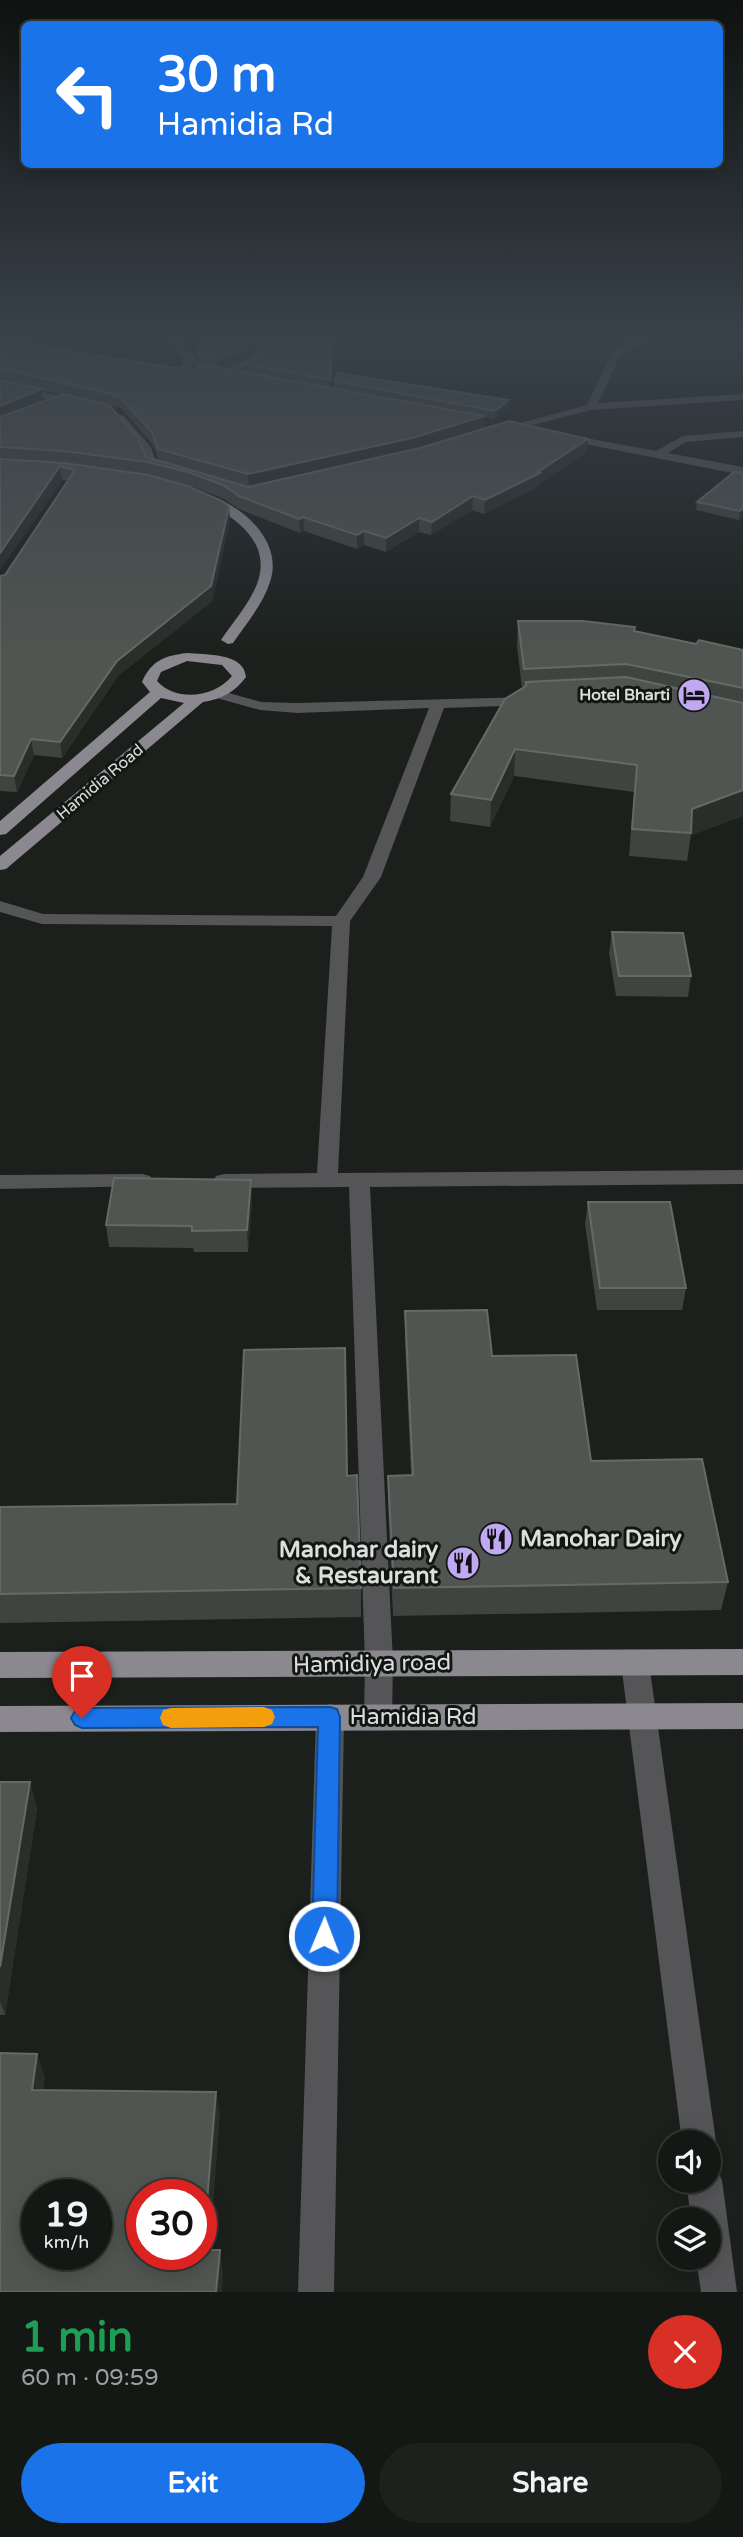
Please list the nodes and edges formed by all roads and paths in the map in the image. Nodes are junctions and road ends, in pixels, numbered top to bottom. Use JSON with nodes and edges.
{"nodes":[{"id":1,"x":144,"y":446,"type":"edge"},
{"id":2,"x":609,"y":446,"type":"edge"},
{"id":3,"x":672,"y":446,"type":"edge"},
{"id":4,"x":658,"y":455,"type":"junction"},
{"id":5,"x":743,"y":471,"type":"edge"},
{"id":6,"x":188,"y":476,"type":"edge"},
{"id":7,"x":191,"y":491,"type":"edge"},
{"id":8,"x":228,"y":640,"type":"junction"},
{"id":9,"x":187,"y":657,"type":"junction"},
{"id":10,"x":231,"y":664,"type":"junction"},
{"id":11,"x":159,"y":691,"type":"junction"},
{"id":12,"x":218,"y":694,"type":"junction"},
{"id":13,"x":200,"y":698,"type":"junction"},
{"id":14,"x":544,"y":700,"type":"edge"},
{"id":15,"x":438,"y":705,"type":"junction"},
{"id":16,"x":0,"y":830,"type":"edge"},
{"id":17,"x":0,"y":865,"type":"edge"},
{"id":18,"x":0,"y":906,"type":"edge"},
{"id":19,"x":341,"y":920,"type":"junction"},
{"id":20,"x":743,"y":1177,"type":"edge"},
{"id":21,"x":359,"y":1180,"type":"junction"},
{"id":22,"x":163,"y":1181,"type":"edge"},
{"id":23,"x":204,"y":1181,"type":"edge"},
{"id":24,"x":327,"y":1181,"type":"junction"},
{"id":25,"x":0,"y":1182,"type":"edge"},
{"id":26,"x":379,"y":1662,"type":"junction"},
{"id":27,"x":743,"y":1662,"type":"edge"},
{"id":28,"x":635,"y":1663,"type":"junction"},
{"id":29,"x":0,"y":1665,"type":"edge"},
{"id":30,"x":743,"y":1716,"type":"edge"},
{"id":31,"x":330,"y":1717,"type":"junction"},
{"id":32,"x":378,"y":1717,"type":"junction"},
{"id":33,"x":642,"y":1717,"type":"junction"},
{"id":34,"x":0,"y":1719,"type":"edge"},
{"id":35,"x":697,"y":2130,"type":"edge"},
{"id":36,"x":706,"y":2193,"type":"edge"},
{"id":37,"x":316,"y":2292,"type":"edge"},
{"id":38,"x":719,"y":2292,"type":"edge"}],
"edges":[{"from":1,"to":6,"type":"street"},
{"from":2,"to":4,"type":"street"},
{"from":3,"to":4,"type":"street"},
{"from":4,"to":5,"type":"street"},
{"from":7,"to":8,"type":"main road"},
{"from":8,"to":9,"type":"main road"},
{"from":8,"to":10,"type":"main road"},
{"from":9,"to":10,"type":"main road"},
{"from":9,"to":11,"type":"main road"},
{"from":10,"to":12,"type":"main road"},
{"from":11,"to":13,"type":"main road"},
{"from":11,"to":16,"type":"main road","name":"Hamidia Road"},
{"from":12,"to":13,"type":"main road"},
{"from":12,"to":15,"type":"street"},
{"from":13,"to":17,"type":"main road","name":"Hamidia Road"},
{"from":14,"to":15,"type":"street"},
{"from":15,"to":19,"type":"street"},
{"from":18,"to":19,"type":"street"},
{"from":19,"to":24,"type":"street"},
{"from":20,"to":21,"type":"street"},
{"from":21,"to":24,"type":"street"},
{"from":21,"to":26,"type":"street"},
{"from":22,"to":25,"type":"street"},
{"from":23,"to":24,"type":"street"},
{"from":26,"to":28,"type":"main road","name":"Hamidiya road"},
{"from":26,"to":29,"type":"main road","name":"Hamidiya road"},
{"from":26,"to":32,"type":"street"},
{"from":27,"to":28,"type":"main road","name":"Hamidiya road"},
{"from":28,"to":33,"type":"street"},
{"from":30,"to":33,"type":"main road","name":"Hamidia Rd"},
{"from":31,"to":32,"type":"main road","name":"Hamidia Rd"},
{"from":31,"to":34,"type":"main road","name":"Hamidia Rd"},
{"from":31,"to":37,"type":"street"},
{"from":32,"to":33,"type":"main road","name":"Hamidia Rd"},
{"from":33,"to":35,"type":"street"},
{"from":36,"to":38,"type":"street"}]}
